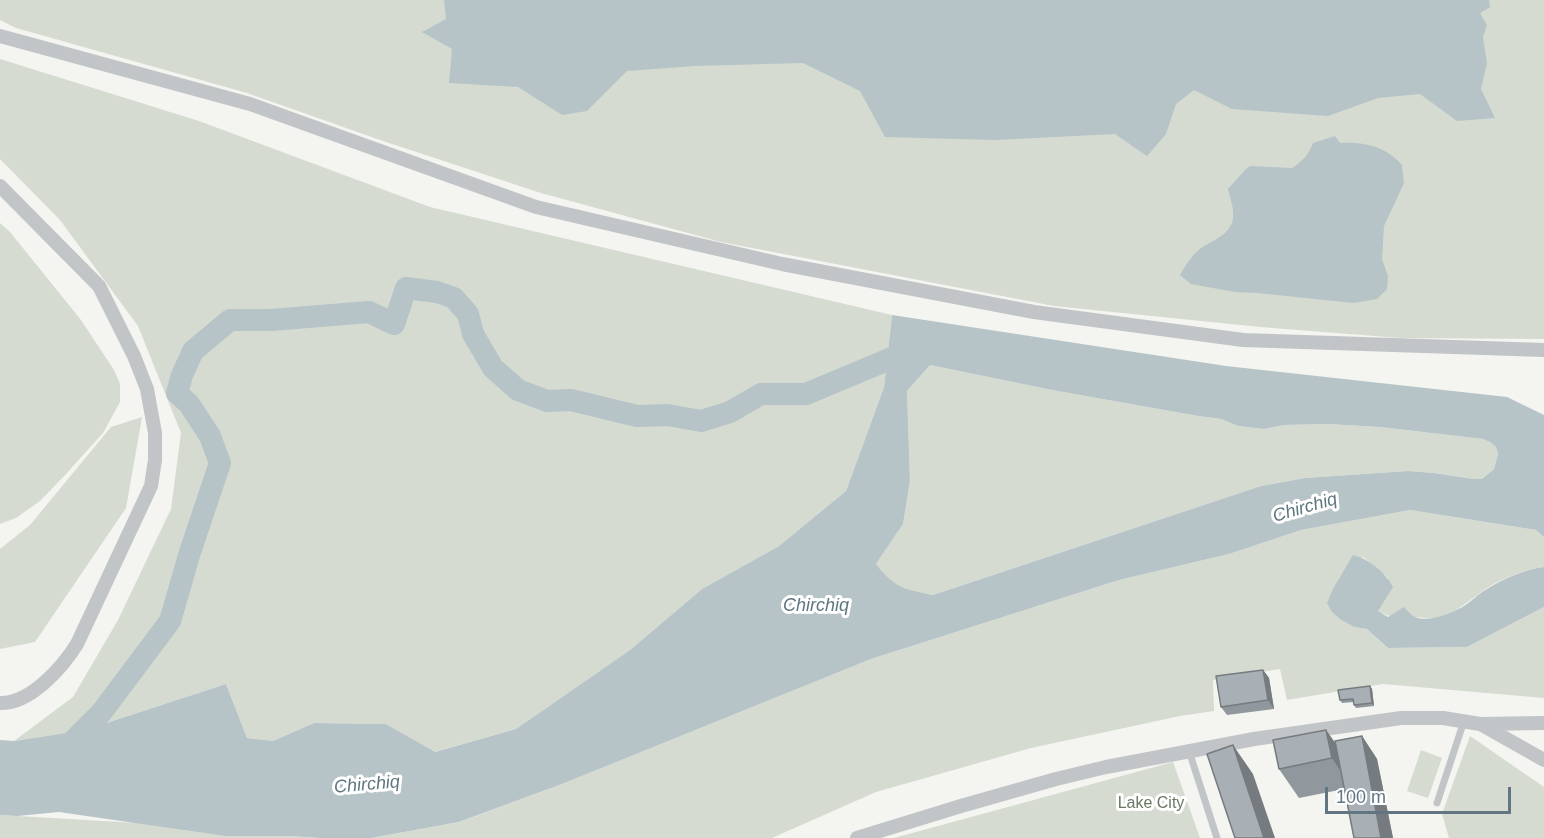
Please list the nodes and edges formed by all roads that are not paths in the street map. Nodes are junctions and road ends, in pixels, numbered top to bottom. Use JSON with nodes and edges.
{"nodes":[{"id":1,"x":0,"y":36,"type":"edge"},
{"id":2,"x":0,"y":186,"type":"edge"},
{"id":3,"x":1544,"y":350,"type":"edge"},
{"id":4,"x":0,"y":703,"type":"edge"},
{"id":5,"x":1464,"y":721,"type":"junction"},
{"id":6,"x":1544,"y":723,"type":"edge"},
{"id":7,"x":1480,"y":724,"type":"junction"},
{"id":8,"x":1190,"y":751,"type":"junction"},
{"id":9,"x":1544,"y":760,"type":"edge"},
{"id":10,"x":1437,"y":803,"type":"dead end"},
{"id":11,"x":857,"y":838,"type":"edge"},
{"id":12,"x":1217,"y":838,"type":"edge"}],
"edges":[{"from":1,"to":3,"type":"street"},
{"from":2,"to":4,"type":"street"},
{"from":5,"to":7,"type":"street"},
{"from":5,"to":8,"type":"street"},
{"from":5,"to":10,"type":"lane"},
{"from":6,"to":7,"type":"street"},
{"from":7,"to":9,"type":"street"},
{"from":8,"to":11,"type":"street"},
{"from":8,"to":12,"type":"lane"}]}
